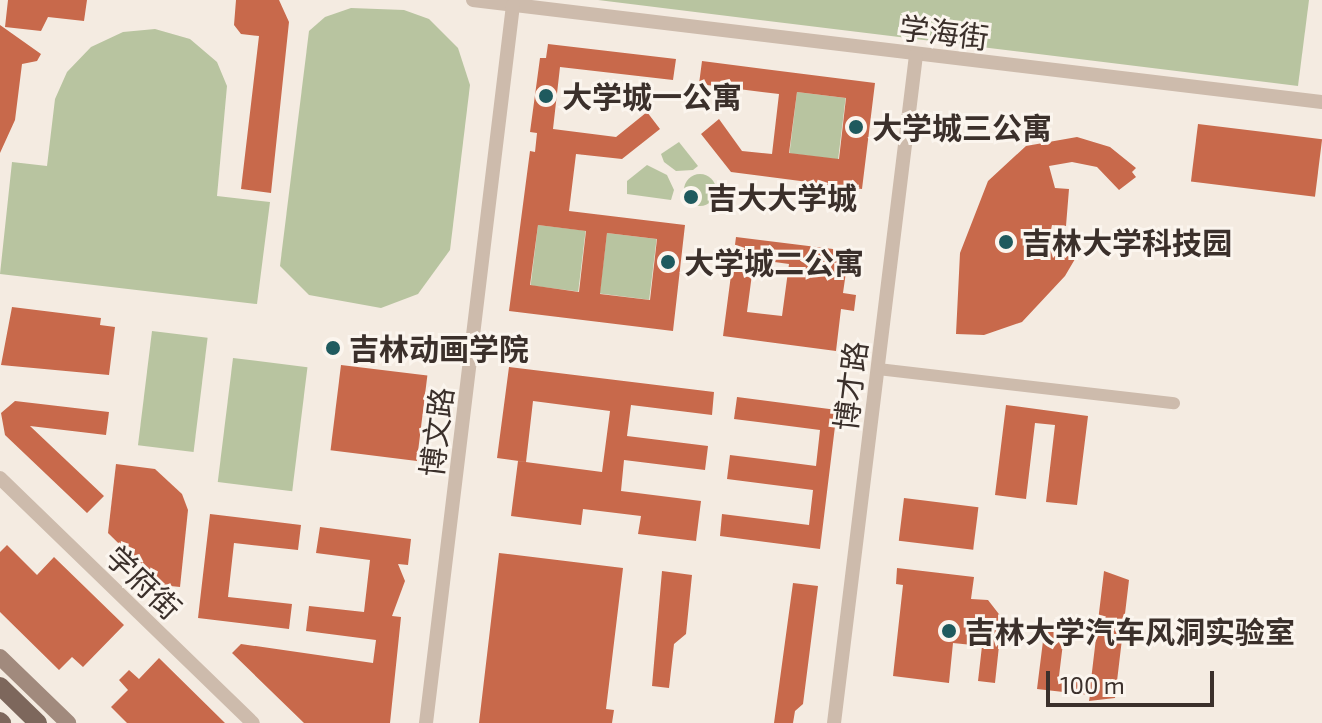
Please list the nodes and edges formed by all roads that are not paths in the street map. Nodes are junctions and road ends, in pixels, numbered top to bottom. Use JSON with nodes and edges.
{"nodes":[{"id":1,"x":473,"y":0,"type":"edge"},
{"id":2,"x":513,"y":5,"type":"junction"},
{"id":3,"x":916,"y":55,"type":"junction"},
{"id":4,"x":1322,"y":102,"type":"edge"},
{"id":5,"x":878,"y":369,"type":"junction"},
{"id":6,"x":1174,"y":403,"type":"dead end"},
{"id":7,"x":0,"y":478,"type":"edge"},
{"id":8,"x":0,"y":657,"type":"edge"},
{"id":9,"x":0,"y":686,"type":"edge"},
{"id":10,"x":38,"y":723,"type":"edge"},
{"id":11,"x":68,"y":723,"type":"edge"},
{"id":12,"x":253,"y":723,"type":"edge"},
{"id":13,"x":426,"y":723,"type":"edge"},
{"id":14,"x":834,"y":723,"type":"edge"}],
"edges":[{"from":1,"to":2,"type":"street","name":"学海街"},
{"from":2,"to":3,"type":"street","name":"学海街"},
{"from":2,"to":13,"type":"street","name":"博文路"},
{"from":3,"to":4,"type":"street","name":"学海街"},
{"from":3,"to":5,"type":"street","name":"博才路"},
{"from":5,"to":6,"type":"street"},
{"from":5,"to":14,"type":"street","name":"博才路"},
{"from":7,"to":12,"type":"street","name":"学府街"},
{"from":8,"to":11,"type":"main road"},
{"from":9,"to":10,"type":"main road"}]}
